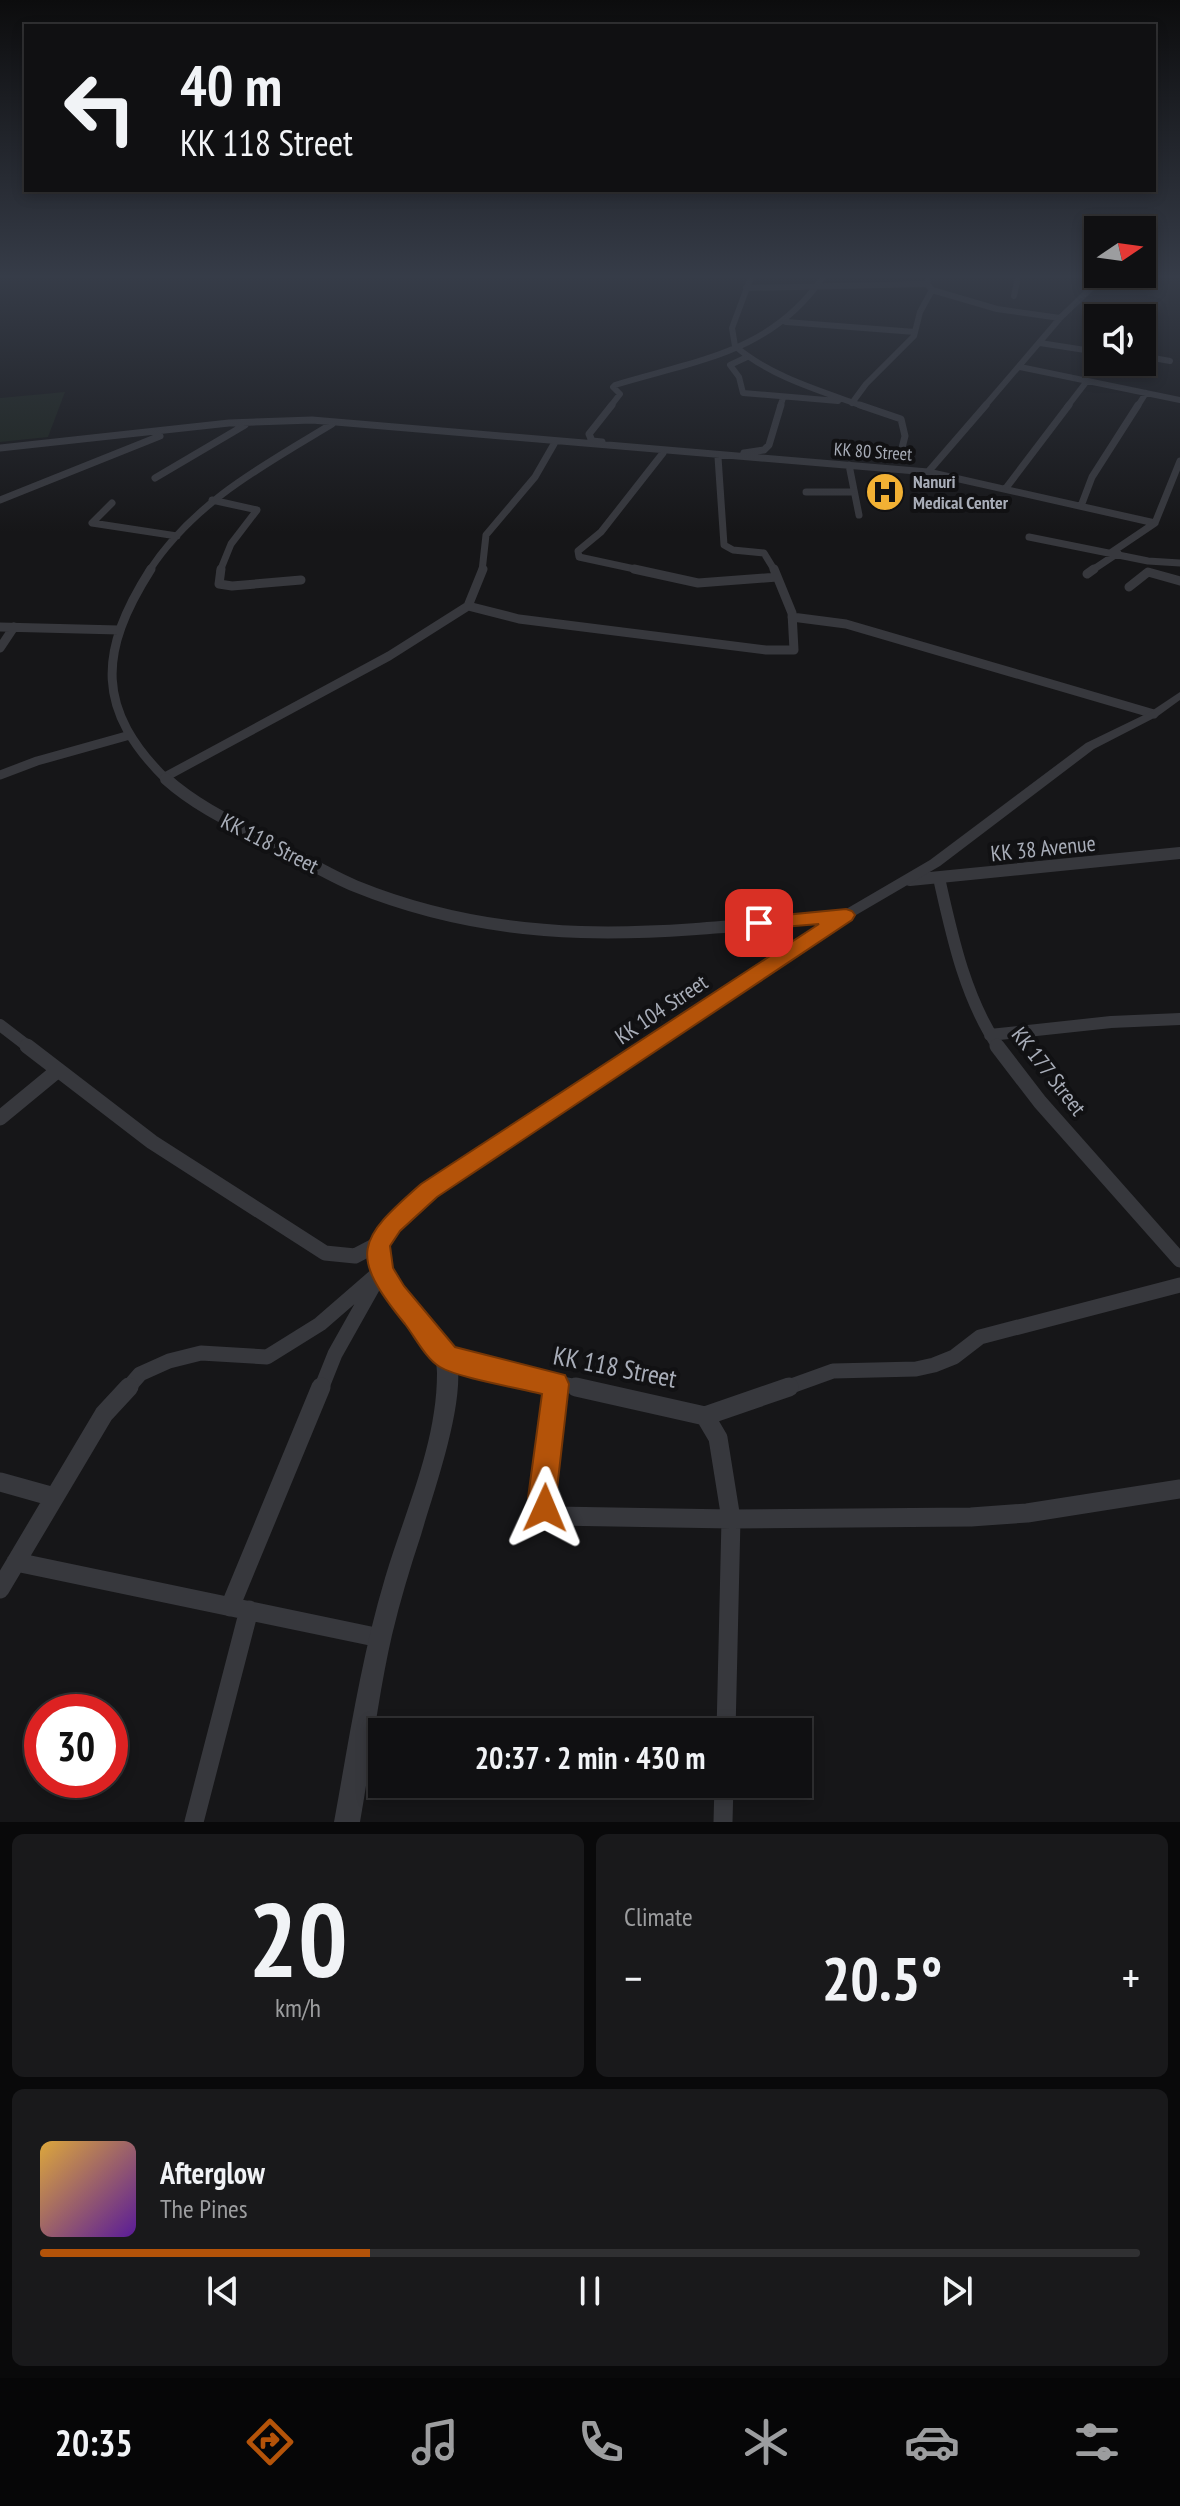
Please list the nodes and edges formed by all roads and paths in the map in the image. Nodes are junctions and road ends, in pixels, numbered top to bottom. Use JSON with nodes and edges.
{"nodes":[{"id":1,"x":691,"y":362,"type":"edge"},
{"id":2,"x":736,"y":362,"type":"edge"},
{"id":3,"x":758,"y":362,"type":"edge"},
{"id":4,"x":887,"y":362,"type":"edge"},
{"id":5,"x":1024,"y":362,"type":"edge"},
{"id":6,"x":1020,"y":367,"type":"junction"},
{"id":7,"x":1087,"y":381,"type":"junction"},
{"id":8,"x":1146,"y":393,"type":"junction"},
{"id":9,"x":783,"y":398,"type":"junction"},
{"id":10,"x":1180,"y":400,"type":"edge"},
{"id":11,"x":849,"y":402,"type":"junction"},
{"id":12,"x":248,"y":423,"type":"junction"},
{"id":13,"x":332,"y":424,"type":"junction"},
{"id":14,"x":178,"y":429,"type":"junction"},
{"id":15,"x":554,"y":444,"type":"junction"},
{"id":16,"x":902,"y":448,"type":"dead end"},
{"id":17,"x":0,"y":451,"type":"edge"},
{"id":18,"x":663,"y":453,"type":"junction"},
{"id":19,"x":718,"y":457,"type":"junction"},
{"id":20,"x":1180,"y":461,"type":"edge"},
{"id":21,"x":849,"y":465,"type":"junction"},
{"id":22,"x":928,"y":472,"type":"junction"},
{"id":23,"x":155,"y":478,"type":"dead end"},
{"id":24,"x":1006,"y":488,"type":"junction"},
{"id":25,"x":806,"y":492,"type":"dead end"},
{"id":26,"x":854,"y":492,"type":"junction"},
{"id":27,"x":0,"y":500,"type":"edge"},
{"id":28,"x":212,"y":500,"type":"junction"},
{"id":29,"x":112,"y":503,"type":"dead end"},
{"id":30,"x":1081,"y":506,"type":"junction"},
{"id":31,"x":859,"y":515,"type":"dead end"},
{"id":32,"x":1155,"y":523,"type":"junction"},
{"id":33,"x":177,"y":536,"type":"junction"},
{"id":34,"x":1029,"y":537,"type":"dead end"},
{"id":35,"x":1115,"y":552,"type":"junction"},
{"id":36,"x":1180,"y":563,"type":"edge"},
{"id":37,"x":1087,"y":574,"type":"dead end"},
{"id":38,"x":777,"y":577,"type":"junction"},
{"id":39,"x":301,"y":580,"type":"dead end"},
{"id":40,"x":1180,"y":581,"type":"edge"},
{"id":41,"x":1129,"y":587,"type":"dead end"},
{"id":42,"x":468,"y":606,"type":"junction"},
{"id":43,"x":792,"y":617,"type":"junction"},
{"id":44,"x":0,"y":627,"type":"edge"},
{"id":45,"x":14,"y":627,"type":"junction"},
{"id":46,"x":119,"y":630,"type":"junction"},
{"id":47,"x":0,"y":648,"type":"edge"},
{"id":48,"x":1180,"y":695,"type":"edge"},
{"id":49,"x":1154,"y":714,"type":"junction"},
{"id":50,"x":130,"y":735,"type":"junction"},
{"id":51,"x":0,"y":775,"type":"edge"},
{"id":52,"x":165,"y":777,"type":"junction"},
{"id":53,"x":1180,"y":853,"type":"edge"},
{"id":54,"x":939,"y":878,"type":"junction"},
{"id":55,"x":910,"y":880,"type":"junction"},
{"id":56,"x":846,"y":915,"type":"junction"},
{"id":57,"x":1180,"y":1019,"type":"edge"},
{"id":58,"x":0,"y":1025,"type":"edge"},
{"id":59,"x":990,"y":1035,"type":"junction"},
{"id":60,"x":57,"y":1071,"type":"junction"},
{"id":61,"x":0,"y":1118,"type":"edge"},
{"id":62,"x":378,"y":1244,"type":"junction"},
{"id":63,"x":1180,"y":1258,"type":"edge"},
{"id":64,"x":381,"y":1271,"type":"junction"},
{"id":65,"x":1180,"y":1285,"type":"edge"},
{"id":66,"x":447,"y":1357,"type":"junction"},
{"id":67,"x":556,"y":1384,"type":"junction"},
{"id":68,"x":705,"y":1416,"type":"junction"},
{"id":69,"x":0,"y":1482,"type":"edge"},
{"id":70,"x":1180,"y":1489,"type":"edge"},
{"id":71,"x":54,"y":1497,"type":"junction"},
{"id":72,"x":731,"y":1519,"type":"junction"},
{"id":73,"x":16,"y":1562,"type":"junction"},
{"id":74,"x":0,"y":1589,"type":"edge"},
{"id":75,"x":240,"y":1608,"type":"junction"},
{"id":76,"x":380,"y":1638,"type":"junction"},
{"id":77,"x":726,"y":1718,"type":"edge"},
{"id":78,"x":724,"y":1798,"type":"edge"},
{"id":79,"x":194,"y":1822,"type":"edge"},
{"id":80,"x":347,"y":1822,"type":"edge"},
{"id":81,"x":723,"y":1822,"type":"edge"}],
"edges":[{"from":1,"to":9,"type":"street"},
{"from":2,"to":9,"type":"street"},
{"from":3,"to":11,"type":"street"},
{"from":4,"to":11,"type":"street"},
{"from":5,"to":6,"type":"street","name":"KK 80 Street"},
{"from":6,"to":7,"type":"street"},
{"from":6,"to":22,"type":"street","name":"KK 80 Street"},
{"from":7,"to":8,"type":"street"},
{"from":7,"to":24,"type":"street"},
{"from":8,"to":10,"type":"street"},
{"from":8,"to":30,"type":"street"},
{"from":9,"to":11,"type":"street"},
{"from":11,"to":16,"type":"street"},
{"from":12,"to":13,"type":"street","name":"KK 80 Street"},
{"from":12,"to":14,"type":"street","name":"KK 80 Street"},
{"from":12,"to":23,"type":"street"},
{"from":13,"to":15,"type":"street","name":"KK 80 Street"},
{"from":13,"to":28,"type":"street","name":"KK 118 Street"},
{"from":14,"to":17,"type":"street","name":"KK 80 Street"},
{"from":14,"to":27,"type":"street"},
{"from":15,"to":18,"type":"street","name":"KK 80 Street"},
{"from":15,"to":42,"type":"street"},
{"from":18,"to":19,"type":"street","name":"KK 80 Street"},
{"from":18,"to":38,"type":"street"},
{"from":19,"to":21,"type":"street","name":"KK 80 Street"},
{"from":19,"to":38,"type":"street"},
{"from":20,"to":32,"type":"street"},
{"from":21,"to":22,"type":"street","name":"KK 80 Street"},
{"from":21,"to":26,"type":"street"},
{"from":22,"to":24,"type":"street"},
{"from":24,"to":30,"type":"street"},
{"from":25,"to":26,"type":"street"},
{"from":26,"to":31,"type":"street"},
{"from":28,"to":33,"type":"street","name":"KK 118 Street"},
{"from":28,"to":39,"type":"street"},
{"from":29,"to":33,"type":"street"},
{"from":30,"to":32,"type":"street"},
{"from":32,"to":35,"type":"street"},
{"from":33,"to":46,"type":"street","name":"KK 118 Street"},
{"from":34,"to":35,"type":"street"},
{"from":35,"to":36,"type":"street"},
{"from":35,"to":37,"type":"street"},
{"from":38,"to":43,"type":"street"},
{"from":40,"to":41,"type":"street"},
{"from":42,"to":43,"type":"street"},
{"from":42,"to":52,"type":"street"},
{"from":43,"to":49,"type":"street"},
{"from":44,"to":45,"type":"street"},
{"from":45,"to":46,"type":"street"},
{"from":45,"to":47,"type":"street"},
{"from":46,"to":50,"type":"street","name":"KK 118 Street"},
{"from":48,"to":49,"type":"street","name":"KK 104 Street"},
{"from":49,"to":55,"type":"street","name":"KK 104 Street"},
{"from":50,"to":51,"type":"street"},
{"from":50,"to":52,"type":"street","name":"KK 118 Street"},
{"from":52,"to":56,"type":"street","name":"KK 118 Street"},
{"from":53,"to":54,"type":"street","name":"KK 38 Avenue"},
{"from":54,"to":55,"type":"street","name":"KK 38 Avenue"},
{"from":54,"to":59,"type":"street","name":"KK 177 Street"},
{"from":55,"to":56,"type":"street","name":"KK 104 Street"},
{"from":56,"to":62,"type":"street","name":"KK 104 Street"},
{"from":57,"to":59,"type":"street"},
{"from":58,"to":60,"type":"street"},
{"from":59,"to":63,"type":"street","name":"KK 177 Street"},
{"from":60,"to":61,"type":"street"},
{"from":60,"to":62,"type":"street"},
{"from":62,"to":64,"type":"street"},
{"from":64,"to":66,"type":"street"},
{"from":64,"to":71,"type":"street"},
{"from":64,"to":75,"type":"street"},
{"from":65,"to":68,"type":"street"},
{"from":66,"to":67,"type":"street","name":"KK 118 Street"},
{"from":66,"to":76,"type":"street"},
{"from":67,"to":68,"type":"street","name":"KK 118 Street"},
{"from":67,"to":72,"type":"street"},
{"from":68,"to":72,"type":"street"},
{"from":69,"to":71,"type":"street"},
{"from":70,"to":72,"type":"street"},
{"from":71,"to":73,"type":"street"},
{"from":72,"to":77,"type":"street"},
{"from":73,"to":74,"type":"street"},
{"from":73,"to":75,"type":"street"},
{"from":75,"to":76,"type":"street"},
{"from":75,"to":79,"type":"street"},
{"from":76,"to":80,"type":"street"},
{"from":78,"to":81,"type":"street"}]}
